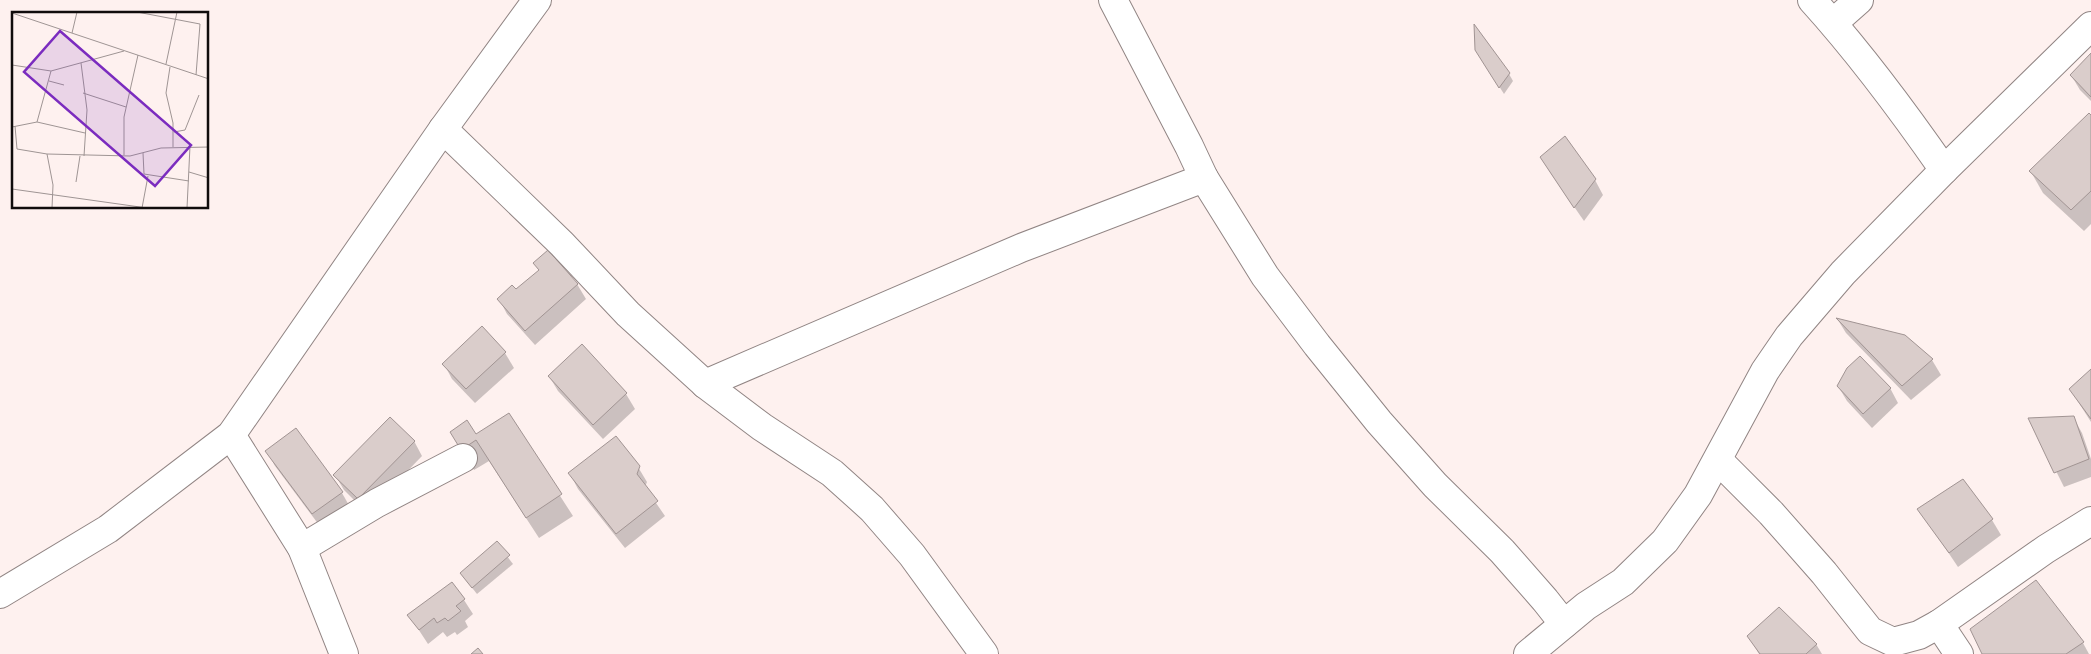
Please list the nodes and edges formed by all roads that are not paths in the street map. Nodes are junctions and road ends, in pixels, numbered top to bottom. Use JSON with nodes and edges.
{"nodes":[{"id":1,"x":537,"y":0,"type":"edge"},
{"id":2,"x":1113,"y":0,"type":"edge"},
{"id":3,"x":1812,"y":0,"type":"edge"},
{"id":4,"x":1859,"y":0,"type":"edge"},
{"id":5,"x":1834,"y":23,"type":"junction"},
{"id":6,"x":2090,"y":27,"type":"edge"},
{"id":7,"x":443,"y":129,"type":"junction"},
{"id":8,"x":1944,"y":170,"type":"junction"},
{"id":9,"x":1204,"y":178,"type":"junction"},
{"id":10,"x":705,"y":384,"type":"junction"},
{"id":11,"x":232,"y":435,"type":"junction"},
{"id":12,"x":463,"y":458,"type":"dead end"},
{"id":13,"x":1718,"y":460,"type":"junction"},
{"id":14,"x":2091,"y":521,"type":"edge"},
{"id":15,"x":302,"y":548,"type":"junction"},
{"id":16,"x":0,"y":594,"type":"edge"},
{"id":17,"x":1564,"y":624,"type":"junction"},
{"id":18,"x":1939,"y":624,"type":"junction"},
{"id":19,"x":344,"y":654,"type":"edge"},
{"id":20,"x":984,"y":654,"type":"edge"},
{"id":21,"x":1528,"y":654,"type":"edge"},
{"id":22,"x":1959,"y":654,"type":"edge"}],
"edges":[{"from":1,"to":7,"type":"street"},
{"from":2,"to":9,"type":"street"},
{"from":3,"to":5,"type":"street"},
{"from":4,"to":5,"type":"street"},
{"from":5,"to":8,"type":"street"},
{"from":6,"to":8,"type":"street"},
{"from":7,"to":10,"type":"street"},
{"from":7,"to":11,"type":"street"},
{"from":8,"to":13,"type":"street"},
{"from":9,"to":10,"type":"street"},
{"from":9,"to":17,"type":"street"},
{"from":10,"to":20,"type":"street"},
{"from":11,"to":15,"type":"street"},
{"from":11,"to":16,"type":"street"},
{"from":12,"to":15,"type":"street"},
{"from":13,"to":17,"type":"street"},
{"from":13,"to":18,"type":"street"},
{"from":14,"to":18,"type":"street"},
{"from":15,"to":19,"type":"street"},
{"from":17,"to":21,"type":"street"},
{"from":18,"to":22,"type":"street"}]}
